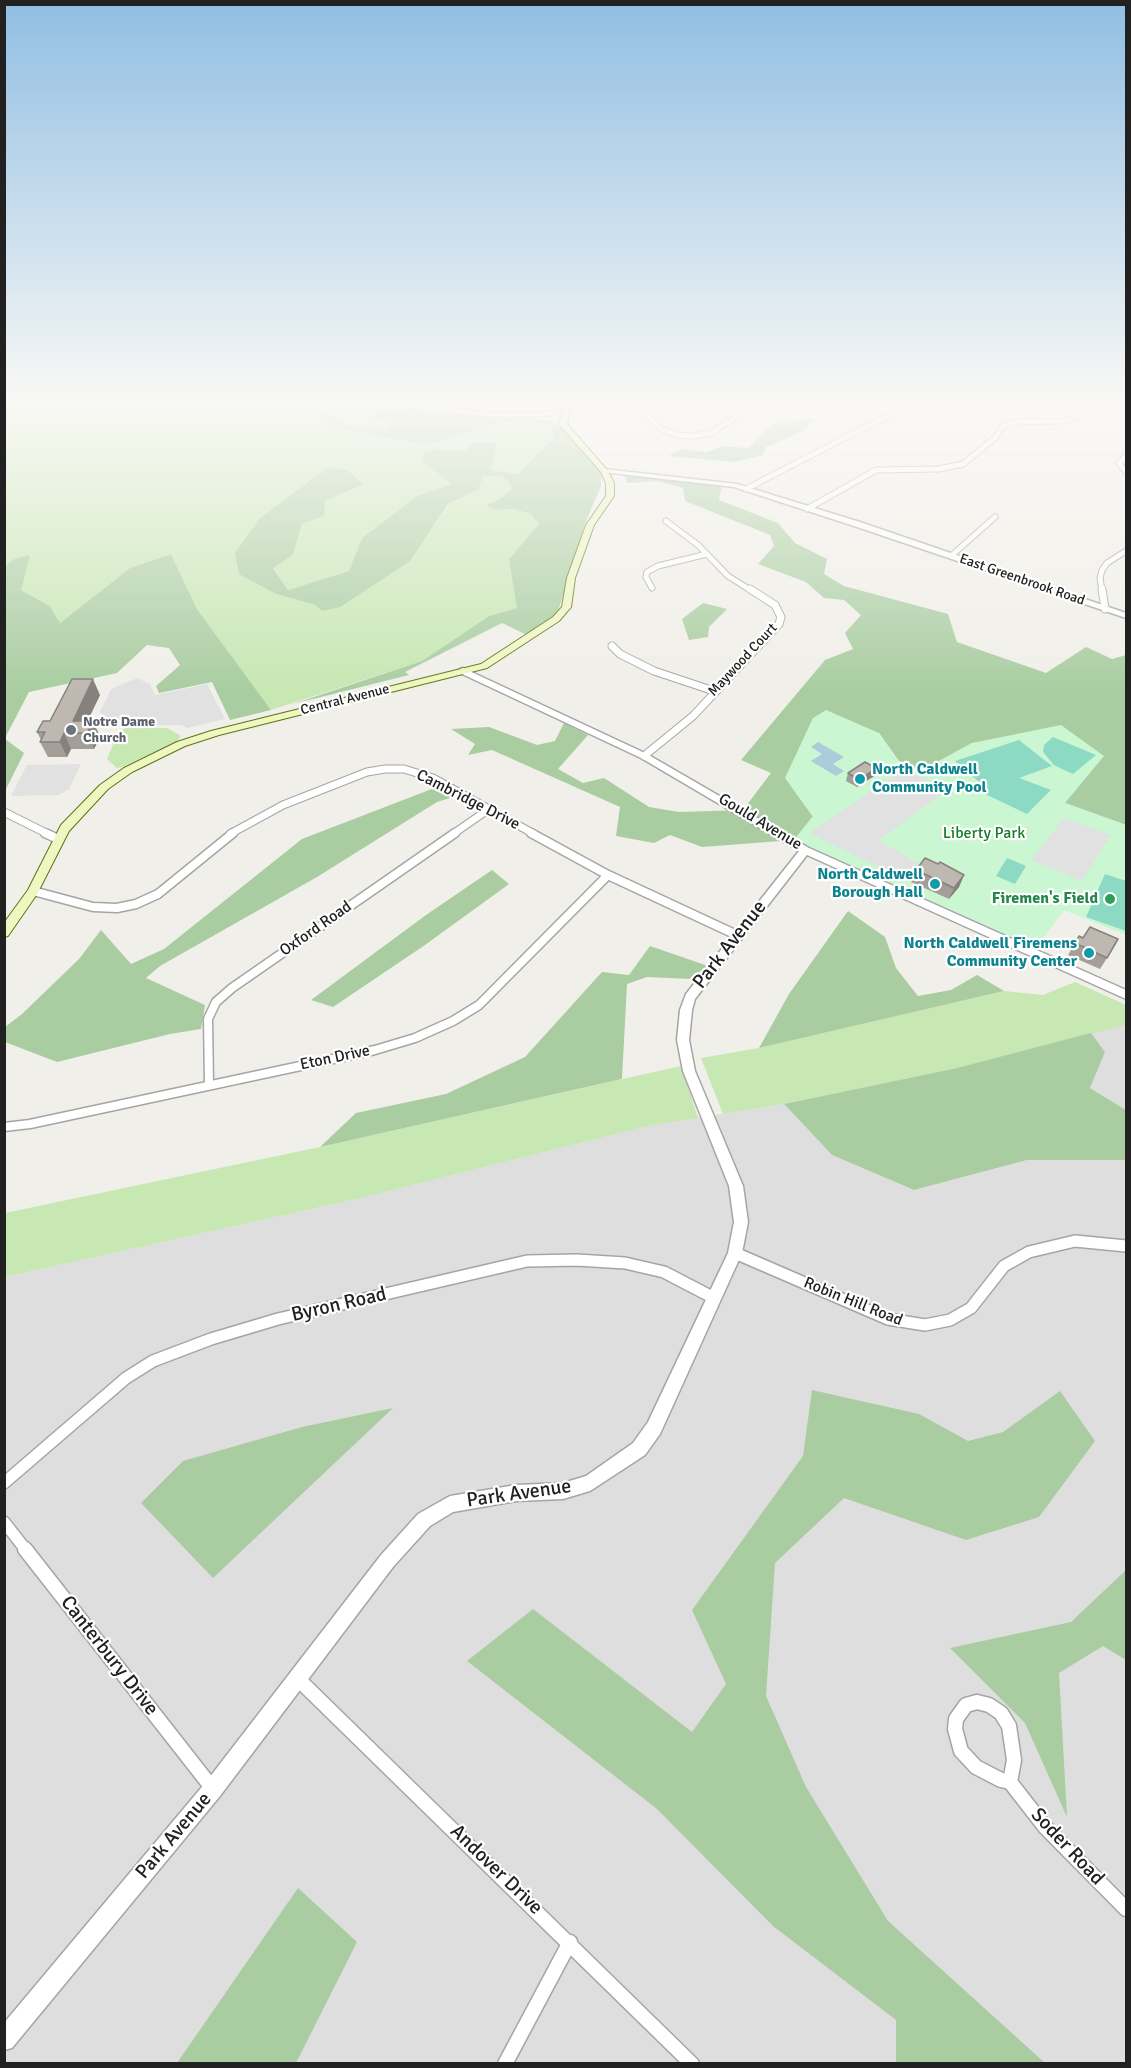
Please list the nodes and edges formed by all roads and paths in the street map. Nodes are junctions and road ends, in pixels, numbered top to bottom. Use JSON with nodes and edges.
{"nodes":[{"id":1,"x":609,"y":498,"type":"edge"},
{"id":2,"x":772,"y":498,"type":"edge"},
{"id":3,"x":827,"y":498,"type":"edge"},
{"id":4,"x":807,"y":509,"type":"junction"},
{"id":5,"x":995,"y":517,"type":"dead end"},
{"id":6,"x":666,"y":521,"type":"dead end"},
{"id":7,"x":1126,"y":551,"type":"edge"},
{"id":8,"x":707,"y":554,"type":"junction"},
{"id":9,"x":951,"y":556,"type":"junction"},
{"id":10,"x":652,"y":588,"type":"dead end"},
{"id":11,"x":1105,"y":609,"type":"junction"},
{"id":12,"x":1126,"y":616,"type":"edge"},
{"id":13,"x":612,"y":646,"type":"dead end"},
{"id":14,"x":463,"y":671,"type":"junction"},
{"id":15,"x":714,"y":691,"type":"junction"},
{"id":16,"x":644,"y":756,"type":"junction"},
{"id":17,"x":489,"y":809,"type":"junction"},
{"id":18,"x":4,"y":812,"type":"edge"},
{"id":19,"x":58,"y":839,"type":"junction"},
{"id":20,"x":805,"y":849,"type":"junction"},
{"id":21,"x":608,"y":875,"type":"junction"},
{"id":22,"x":33,"y":891,"type":"junction"},
{"id":23,"x":4,"y":933,"type":"edge"},
{"id":24,"x":738,"y":936,"type":"junction"},
{"id":25,"x":1126,"y":995,"type":"edge"},
{"id":26,"x":209,"y":1085,"type":"junction"},
{"id":27,"x":4,"y":1126,"type":"edge"},
{"id":28,"x":1126,"y":1246,"type":"edge"},
{"id":29,"x":735,"y":1253,"type":"junction"},
{"id":30,"x":714,"y":1298,"type":"junction"},
{"id":31,"x":4,"y":1483,"type":"edge"},
{"id":32,"x":4,"y":1522,"type":"edge"},
{"id":33,"x":297,"y":1678,"type":"junction"},
{"id":34,"x":1010,"y":1782,"type":"junction"},
{"id":35,"x":213,"y":1789,"type":"junction"},
{"id":36,"x":1126,"y":1909,"type":"edge"},
{"id":37,"x":570,"y":1942,"type":"junction"},
{"id":38,"x":4,"y":2040,"type":"edge"},
{"id":39,"x":505,"y":2064,"type":"edge"},
{"id":40,"x":692,"y":2064,"type":"edge"}],
"edges":[{"from":1,"to":14,"type":"main road","name":"Central Avenue"},
{"from":2,"to":4,"type":"street","name":"East Greenbrook Road"},
{"from":3,"to":4,"type":"street"},
{"from":4,"to":9,"type":"street","name":"East Greenbrook Road"},
{"from":5,"to":9,"type":"street"},
{"from":6,"to":8,"type":"street","name":"Maywood Court"},
{"from":7,"to":11,"type":"street"},
{"from":8,"to":10,"type":"street"},
{"from":8,"to":15,"type":"street","name":"Maywood Court"},
{"from":9,"to":11,"type":"street","name":"East Greenbrook Road"},
{"from":11,"to":12,"type":"street","name":"East Greenbrook Road"},
{"from":13,"to":15,"type":"street"},
{"from":14,"to":16,"type":"street","name":"Gould Avenue"},
{"from":14,"to":19,"type":"main road","name":"Central Avenue"},
{"from":15,"to":16,"type":"street","name":"Maywood Court"},
{"from":16,"to":20,"type":"street","name":"Gould Avenue"},
{"from":17,"to":21,"type":"street","name":"Cambridge Drive"},
{"from":17,"to":22,"type":"street","name":"Cambridge Drive"},
{"from":17,"to":26,"type":"street","name":"Oxford Road"},
{"from":18,"to":19,"type":"street"},
{"from":19,"to":22,"type":"main road","name":"Central Avenue"},
{"from":20,"to":24,"type":"street","name":"Park Avenue"},
{"from":20,"to":25,"type":"street","name":"Gould Avenue"},
{"from":21,"to":24,"type":"street","name":"Cambridge Drive"},
{"from":21,"to":26,"type":"street","name":"Eton Drive"},
{"from":22,"to":23,"type":"main road","name":"Central Avenue"},
{"from":24,"to":29,"type":"street","name":"Park Avenue"},
{"from":26,"to":27,"type":"street","name":"Eton Drive"},
{"from":28,"to":29,"type":"street","name":"Robin Hill Road"},
{"from":29,"to":30,"type":"street","name":"Park Avenue"},
{"from":30,"to":31,"type":"street","name":"Byron Road"},
{"from":30,"to":33,"type":"street","name":"Park Avenue"},
{"from":32,"to":35,"type":"street","name":"Canterbury Drive"},
{"from":33,"to":35,"type":"street","name":"Park Avenue"},
{"from":33,"to":37,"type":"street","name":"Andover Drive"},
{"from":34,"to":34,"type":"street"},
{"from":34,"to":36,"type":"street","name":"Soder Road"},
{"from":35,"to":38,"type":"street","name":"Park Avenue"},
{"from":37,"to":39,"type":"street"},
{"from":37,"to":40,"type":"street","name":"Andover Drive"}]}
